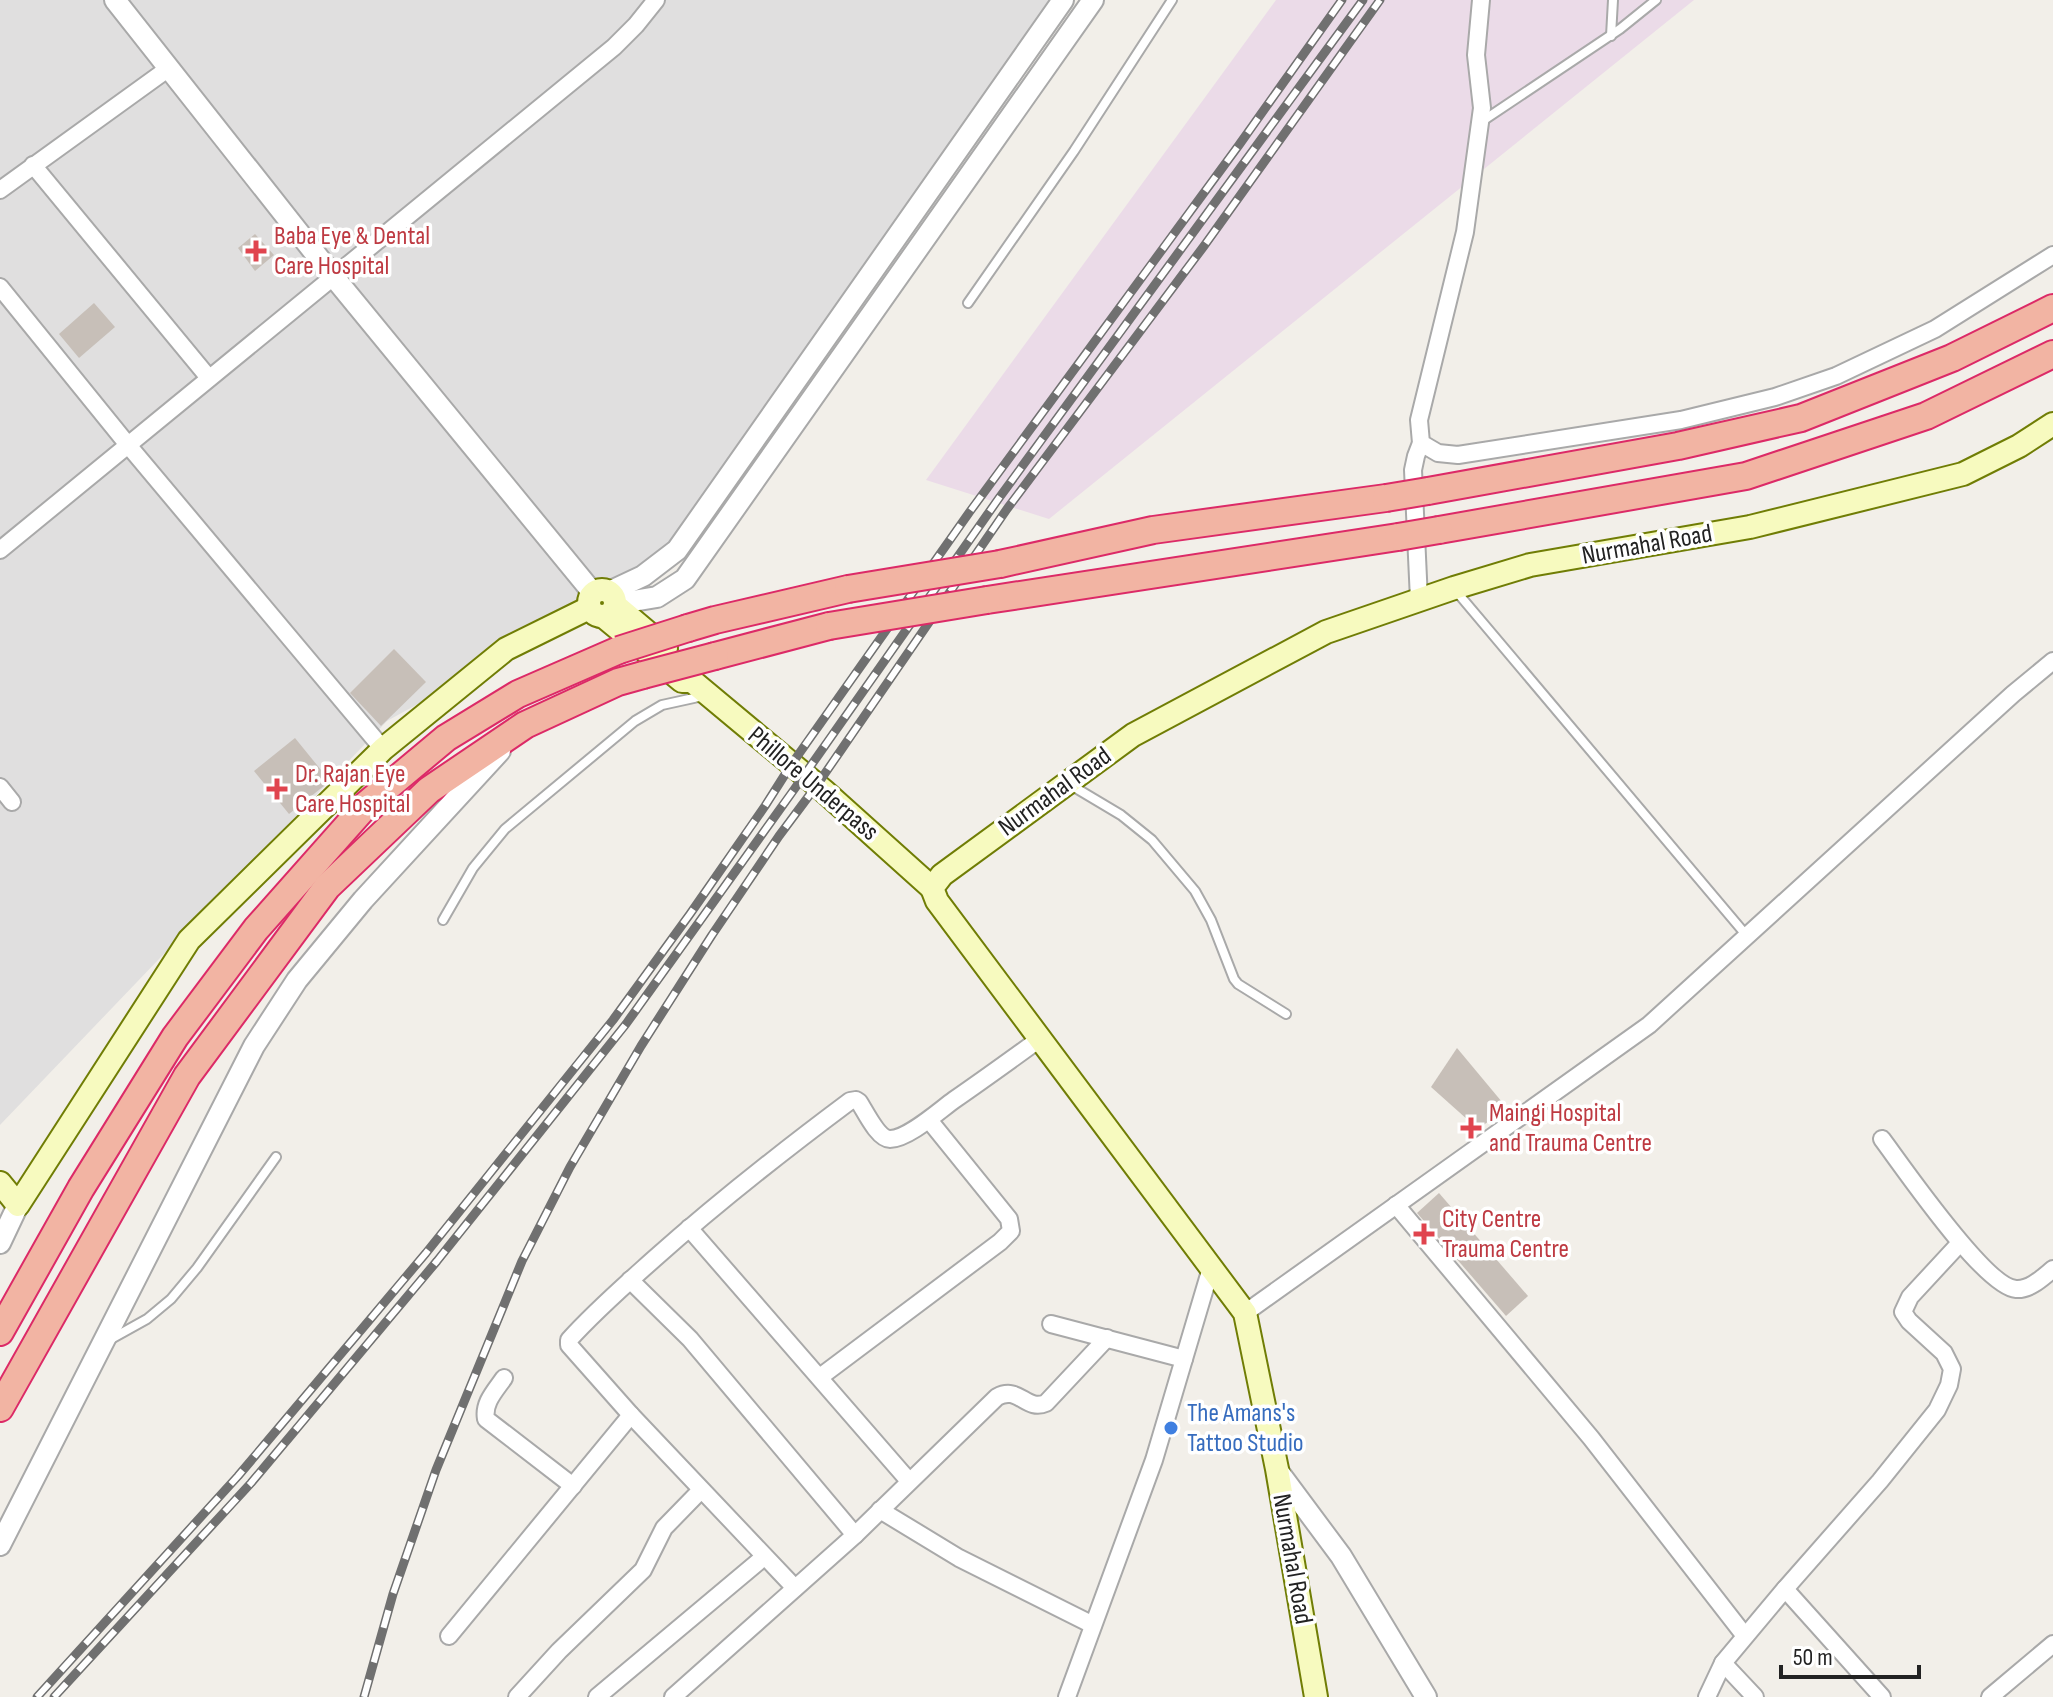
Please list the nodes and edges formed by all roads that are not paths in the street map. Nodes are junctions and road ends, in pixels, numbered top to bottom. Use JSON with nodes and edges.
{"nodes":[{"id":1,"x":115,"y":0,"type":"edge"},
{"id":2,"x":656,"y":0,"type":"edge"},
{"id":3,"x":1063,"y":0,"type":"edge"},
{"id":4,"x":1093,"y":0,"type":"edge"},
{"id":5,"x":1172,"y":0,"type":"edge"},
{"id":6,"x":1481,"y":0,"type":"edge"},
{"id":7,"x":1613,"y":0,"type":"edge"},
{"id":8,"x":1656,"y":0,"type":"edge"},
{"id":9,"x":1611,"y":36,"type":"junction"},
{"id":10,"x":169,"y":68,"type":"junction"},
{"id":11,"x":1480,"y":123,"type":"junction"},
{"id":12,"x":33,"y":165,"type":"junction"},
{"id":13,"x":0,"y":190,"type":"edge"},
{"id":14,"x":2053,"y":255,"type":"edge"},
{"id":15,"x":333,"y":276,"type":"junction"},
{"id":16,"x":0,"y":287,"type":"edge"},
{"id":17,"x":968,"y":303,"type":"dead end"},
{"id":18,"x":2053,"y":308,"type":"edge"},
{"id":19,"x":2053,"y":354,"type":"edge"},
{"id":20,"x":209,"y":378,"type":"junction"},
{"id":21,"x":2053,"y":424,"type":"edge"},
{"id":22,"x":1421,"y":443,"type":"junction"},
{"id":23,"x":128,"y":445,"type":"junction"},
{"id":24,"x":0,"y":550,"type":"edge"},
{"id":25,"x":1454,"y":588,"type":"junction"},
{"id":26,"x":1419,"y":600,"type":"junction"},
{"id":27,"x":604,"y":603,"type":"junction"},
{"id":28,"x":2053,"y":661,"type":"edge"},
{"id":29,"x":700,"y":688,"type":"junction"},
{"id":30,"x":525,"y":725,"type":"junction"},
{"id":31,"x":383,"y":749,"type":"junction"},
{"id":32,"x":1067,"y":783,"type":"junction"},
{"id":33,"x":0,"y":787,"type":"edge"},
{"id":34,"x":12,"y":802,"type":"dead end"},
{"id":35,"x":932,"y":888,"type":"junction"},
{"id":36,"x":443,"y":920,"type":"dead end"},
{"id":37,"x":1747,"y":936,"type":"junction"},
{"id":38,"x":1286,"y":1014,"type":"dead end"},
{"id":39,"x":1041,"y":1038,"type":"junction"},
{"id":40,"x":929,"y":1120,"type":"junction"},
{"id":41,"x":1882,"y":1139,"type":"dead end"},
{"id":42,"x":276,"y":1157,"type":"dead end"},
{"id":43,"x":0,"y":1183,"type":"edge"},
{"id":44,"x":18,"y":1205,"type":"junction"},
{"id":45,"x":1396,"y":1205,"type":"junction"},
{"id":46,"x":689,"y":1228,"type":"junction"},
{"id":47,"x":0,"y":1243,"type":"edge"},
{"id":48,"x":1960,"y":1243,"type":"junction"},
{"id":49,"x":1211,"y":1268,"type":"junction"},
{"id":50,"x":2053,"y":1269,"type":"edge"},
{"id":51,"x":630,"y":1280,"type":"junction"},
{"id":52,"x":1245,"y":1313,"type":"junction"},
{"id":53,"x":1051,"y":1324,"type":"dead end"},
{"id":54,"x":0,"y":1332,"type":"edge"},
{"id":55,"x":1107,"y":1338,"type":"junction"},
{"id":56,"x":103,"y":1343,"type":"junction"},
{"id":57,"x":1184,"y":1359,"type":"junction"},
{"id":58,"x":820,"y":1377,"type":"junction"},
{"id":59,"x":504,"y":1378,"type":"dead end"},
{"id":60,"x":0,"y":1408,"type":"edge"},
{"id":61,"x":631,"y":1415,"type":"junction"},
{"id":62,"x":1277,"y":1469,"type":"junction"},
{"id":63,"x":909,"y":1481,"type":"junction"},
{"id":64,"x":573,"y":1486,"type":"junction"},
{"id":65,"x":701,"y":1490,"type":"junction"},
{"id":66,"x":880,"y":1510,"type":"junction"},
{"id":67,"x":855,"y":1535,"type":"junction"},
{"id":68,"x":0,"y":1545,"type":"edge"},
{"id":69,"x":764,"y":1557,"type":"junction"},
{"id":70,"x":795,"y":1588,"type":"junction"},
{"id":71,"x":1785,"y":1589,"type":"junction"},
{"id":72,"x":1093,"y":1625,"type":"junction"},
{"id":73,"x":449,"y":1636,"type":"dead end"},
{"id":74,"x":1745,"y":1636,"type":"junction"},
{"id":75,"x":2053,"y":1644,"type":"edge"},
{"id":76,"x":1723,"y":1663,"type":"junction"},
{"id":77,"x":517,"y":1697,"type":"edge"},
{"id":78,"x":597,"y":1697,"type":"edge"},
{"id":79,"x":673,"y":1697,"type":"edge"},
{"id":80,"x":1067,"y":1697,"type":"edge"},
{"id":81,"x":1316,"y":1697,"type":"edge"},
{"id":82,"x":1426,"y":1697,"type":"edge"},
{"id":83,"x":1707,"y":1697,"type":"edge"},
{"id":84,"x":1755,"y":1697,"type":"edge"},
{"id":85,"x":1882,"y":1697,"type":"edge"},
{"id":86,"x":1990,"y":1697,"type":"edge"}],
"edges":[{"from":1,"to":10,"type":"street"},
{"from":2,"to":15,"type":"street"},
{"from":3,"to":27,"type":"street"},
{"from":4,"to":27,"type":"street"},
{"from":5,"to":17,"type":"lane"},
{"from":6,"to":11,"type":"street"},
{"from":7,"to":9,"type":"lane"},
{"from":8,"to":9,"type":"lane"},
{"from":9,"to":11,"type":"lane"},
{"from":10,"to":12,"type":"street"},
{"from":10,"to":15,"type":"street"},
{"from":11,"to":22,"type":"street"},
{"from":12,"to":13,"type":"street"},
{"from":12,"to":20,"type":"street"},
{"from":14,"to":22,"type":"street"},
{"from":15,"to":20,"type":"street"},
{"from":15,"to":27,"type":"street"},
{"from":16,"to":23,"type":"street"},
{"from":18,"to":54,"type":"highway","bridge":true},
{"from":19,"to":30,"type":"highway","bridge":true},
{"from":20,"to":23,"type":"street"},
{"from":21,"to":25,"type":"main road","name":"Nurmahal Road"},
{"from":22,"to":26,"type":"street"},
{"from":23,"to":24,"type":"street"},
{"from":23,"to":31,"type":"street"},
{"from":25,"to":26,"type":"main road","name":"Nurmahal Road"},
{"from":25,"to":37,"type":"lane"},
{"from":26,"to":32,"type":"main road","name":"Nurmahal Road"},
{"from":27,"to":29,"type":"main road","name":"Phillore Underpass"},
{"from":27,"to":31,"type":"main road"},
{"from":28,"to":37,"type":"street"},
{"from":29,"to":35,"type":"main road","name":"Phillore Underpass"},
{"from":29,"to":36,"type":"lane"},
{"from":30,"to":56,"type":"street"},
{"from":30,"to":60,"type":"highway"},
{"from":31,"to":44,"type":"main road"},
{"from":32,"to":35,"type":"main road","name":"Nurmahal Road"},
{"from":32,"to":38,"type":"lane"},
{"from":33,"to":34,"type":"street"},
{"from":35,"to":39,"type":"main road","name":"Nurmahal Road"},
{"from":37,"to":45,"type":"street"},
{"from":39,"to":40,"type":"street"},
{"from":39,"to":49,"type":"main road","name":"Nurmahal Road"},
{"from":40,"to":46,"type":"street"},
{"from":40,"to":58,"type":"street"},
{"from":41,"to":48,"type":"street"},
{"from":42,"to":56,"type":"lane"},
{"from":43,"to":44,"type":"main road"},
{"from":44,"to":47,"type":"street"},
{"from":45,"to":52,"type":"street"},
{"from":45,"to":74,"type":"street"},
{"from":46,"to":51,"type":"street"},
{"from":46,"to":58,"type":"street"},
{"from":48,"to":50,"type":"street"},
{"from":48,"to":71,"type":"street"},
{"from":49,"to":52,"type":"main road","name":"Nurmahal Road"},
{"from":49,"to":57,"type":"street"},
{"from":51,"to":61,"type":"street"},
{"from":51,"to":67,"type":"street"},
{"from":52,"to":62,"type":"main road","name":"Nurmahal Road"},
{"from":53,"to":55,"type":"street"},
{"from":55,"to":57,"type":"street"},
{"from":55,"to":63,"type":"street"},
{"from":56,"to":68,"type":"street"},
{"from":57,"to":72,"type":"street"},
{"from":58,"to":63,"type":"street"},
{"from":59,"to":64,"type":"street"},
{"from":61,"to":64,"type":"street"},
{"from":61,"to":65,"type":"street"},
{"from":62,"to":81,"type":"main road","name":"Nurmahal Road"},
{"from":62,"to":82,"type":"street"},
{"from":63,"to":66,"type":"street"},
{"from":64,"to":73,"type":"street"},
{"from":65,"to":69,"type":"street"},
{"from":65,"to":77,"type":"street"},
{"from":66,"to":67,"type":"street"},
{"from":66,"to":72,"type":"street"},
{"from":67,"to":70,"type":"street"},
{"from":69,"to":70,"type":"street"},
{"from":69,"to":78,"type":"street"},
{"from":70,"to":79,"type":"street"},
{"from":71,"to":74,"type":"street"},
{"from":71,"to":85,"type":"street"},
{"from":72,"to":80,"type":"street"},
{"from":74,"to":76,"type":"street"},
{"from":75,"to":86,"type":"street"},
{"from":76,"to":83,"type":"street"},
{"from":76,"to":84,"type":"street"}]}
